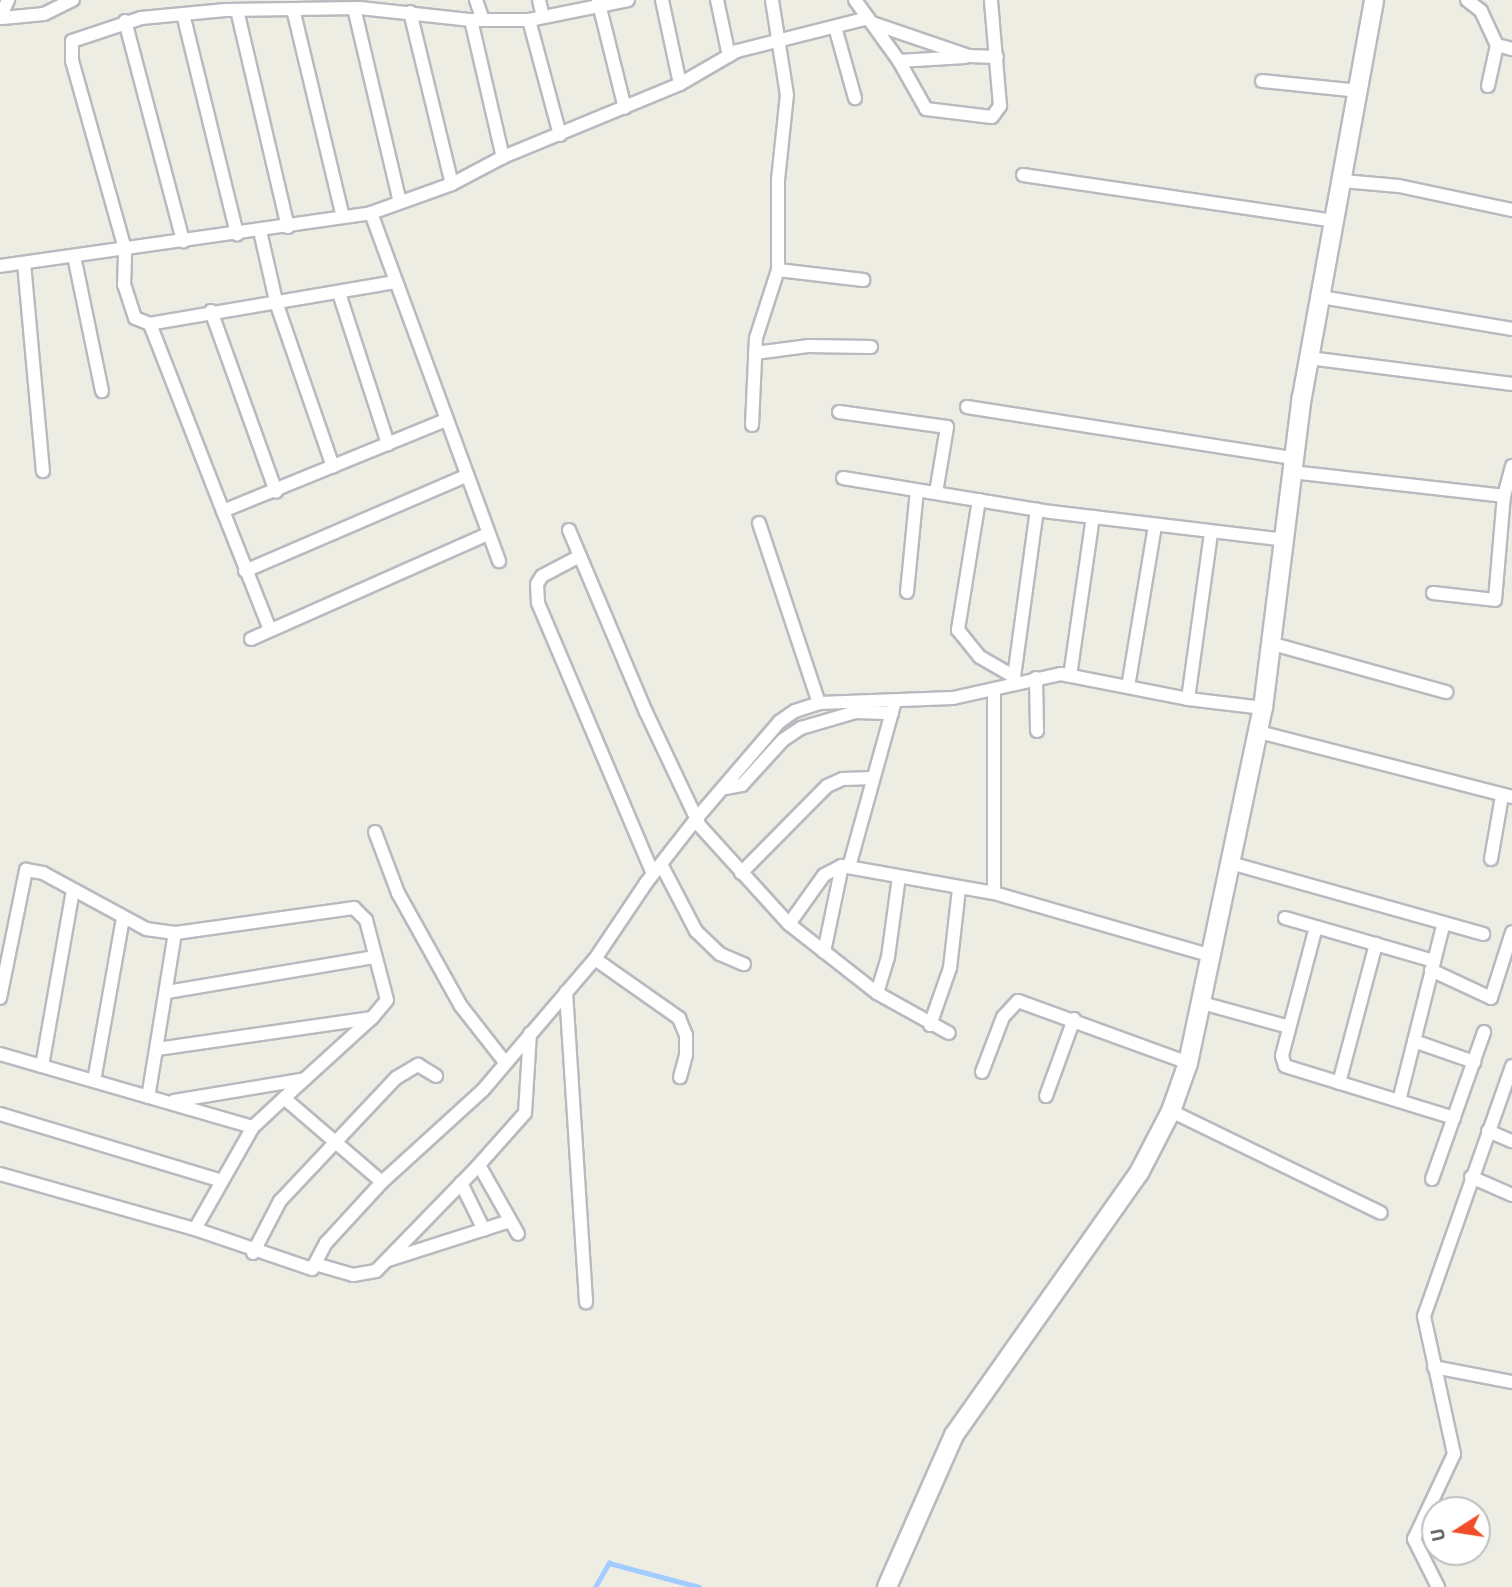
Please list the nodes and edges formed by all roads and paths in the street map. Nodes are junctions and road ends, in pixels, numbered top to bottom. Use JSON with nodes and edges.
{"nodes":[{"id":1,"x":8,"y":0,"type":"edge"},
{"id":2,"x":476,"y":0,"type":"edge"},
{"id":3,"x":539,"y":0,"type":"edge"},
{"id":4,"x":628,"y":0,"type":"edge"},
{"id":5,"x":662,"y":0,"type":"edge"},
{"id":6,"x":717,"y":0,"type":"edge"},
{"id":7,"x":772,"y":0,"type":"edge"},
{"id":8,"x":855,"y":0,"type":"edge"},
{"id":9,"x":991,"y":0,"type":"edge"},
{"id":10,"x":1374,"y":0,"type":"edge"},
{"id":11,"x":1466,"y":0,"type":"edge"},
{"id":12,"x":75,"y":1,"type":"edge"},
{"id":13,"x":599,"y":4,"type":"edge"},
{"id":14,"x":354,"y":8,"type":"junction"},
{"id":15,"x":293,"y":9,"type":"junction"},
{"id":16,"x":237,"y":10,"type":"junction"},
{"id":17,"x":410,"y":12,"type":"junction"},
{"id":18,"x":183,"y":14,"type":"junction"},
{"id":19,"x":543,"y":17,"type":"junction"},
{"id":20,"x":1,"y":18,"type":"edge"},
{"id":21,"x":477,"y":20,"type":"junction"},
{"id":22,"x":529,"y":20,"type":"junction"},
{"id":23,"x":870,"y":21,"type":"junction"},
{"id":24,"x":125,"y":22,"type":"junction"},
{"id":25,"x":835,"y":27,"type":"junction"},
{"id":26,"x":781,"y":42,"type":"junction"},
{"id":27,"x":1497,"y":45,"type":"junction"},
{"id":28,"x":1512,"y":49,"type":"edge"},
{"id":29,"x":729,"y":56,"type":"junction"},
{"id":30,"x":969,"y":56,"type":"junction"},
{"id":31,"x":997,"y":57,"type":"junction"},
{"id":32,"x":899,"y":61,"type":"junction"},
{"id":33,"x":1262,"y":81,"type":"dead end"},
{"id":34,"x":680,"y":84,"type":"junction"},
{"id":35,"x":1488,"y":86,"type":"dead end"},
{"id":36,"x":1358,"y":91,"type":"junction"},
{"id":37,"x":855,"y":98,"type":"dead end"},
{"id":38,"x":625,"y":108,"type":"junction"},
{"id":39,"x":560,"y":135,"type":"junction"},
{"id":40,"x":503,"y":157,"type":"junction"},
{"id":41,"x":1023,"y":175,"type":"dead end"},
{"id":42,"x":1343,"y":181,"type":"junction"},
{"id":43,"x":452,"y":184,"type":"junction"},
{"id":44,"x":400,"y":202,"type":"junction"},
{"id":45,"x":1512,"y":210,"type":"edge"},
{"id":46,"x":371,"y":213,"type":"junction"},
{"id":47,"x":343,"y":217,"type":"junction"},
{"id":48,"x":1336,"y":221,"type":"junction"},
{"id":49,"x":288,"y":227,"type":"junction"},
{"id":50,"x":260,"y":230,"type":"junction"},
{"id":51,"x":237,"y":234,"type":"junction"},
{"id":52,"x":183,"y":241,"type":"junction"},
{"id":53,"x":125,"y":249,"type":"junction"},
{"id":54,"x":74,"y":256,"type":"junction"},
{"id":55,"x":24,"y":262,"type":"junction"},
{"id":56,"x":0,"y":266,"type":"edge"},
{"id":57,"x":778,"y":270,"type":"junction"},
{"id":58,"x":863,"y":279,"type":"dead end"},
{"id":59,"x":395,"y":282,"type":"junction"},
{"id":60,"x":339,"y":293,"type":"junction"},
{"id":61,"x":1321,"y":298,"type":"junction"},
{"id":62,"x":277,"y":305,"type":"junction"},
{"id":63,"x":211,"y":311,"type":"junction"},
{"id":64,"x":150,"y":324,"type":"junction"},
{"id":65,"x":1512,"y":328,"type":"edge"},
{"id":66,"x":871,"y":347,"type":"dead end"},
{"id":67,"x":755,"y":354,"type":"junction"},
{"id":68,"x":1309,"y":358,"type":"junction"},
{"id":69,"x":1512,"y":384,"type":"edge"},
{"id":70,"x":102,"y":391,"type":"dead end"},
{"id":71,"x":967,"y":407,"type":"dead end"},
{"id":72,"x":839,"y":412,"type":"dead end"},
{"id":73,"x":444,"y":421,"type":"junction"},
{"id":74,"x":752,"y":425,"type":"dead end"},
{"id":75,"x":388,"y":444,"type":"junction"},
{"id":76,"x":1292,"y":465,"type":"junction"},
{"id":77,"x":1512,"y":466,"type":"edge"},
{"id":78,"x":333,"y":467,"type":"junction"},
{"id":79,"x":43,"y":471,"type":"dead end"},
{"id":80,"x":466,"y":476,"type":"junction"},
{"id":81,"x":843,"y":478,"type":"dead end"},
{"id":82,"x":917,"y":490,"type":"junction"},
{"id":83,"x":276,"y":492,"type":"junction"},
{"id":84,"x":936,"y":494,"type":"junction"},
{"id":85,"x":1504,"y":496,"type":"junction"},
{"id":86,"x":979,"y":500,"type":"junction"},
{"id":87,"x":1037,"y":510,"type":"junction"},
{"id":88,"x":223,"y":511,"type":"junction"},
{"id":89,"x":1093,"y":517,"type":"junction"},
{"id":90,"x":759,"y":523,"type":"dead end"},
{"id":91,"x":1155,"y":525,"type":"junction"},
{"id":92,"x":569,"y":530,"type":"dead end"},
{"id":93,"x":1211,"y":533,"type":"junction"},
{"id":94,"x":488,"y":534,"type":"junction"},
{"id":95,"x":1285,"y":540,"type":"junction"},
{"id":96,"x":580,"y":556,"type":"junction"},
{"id":97,"x":1507,"y":558,"type":"edge"},
{"id":98,"x":499,"y":561,"type":"dead end"},
{"id":99,"x":245,"y":571,"type":"junction"},
{"id":100,"x":907,"y":592,"type":"dead end"},
{"id":101,"x":1433,"y":593,"type":"dead end"},
{"id":102,"x":270,"y":630,"type":"junction"},
{"id":103,"x":251,"y":639,"type":"dead end"},
{"id":104,"x":1273,"y":644,"type":"junction"},
{"id":105,"x":1070,"y":676,"type":"junction"},
{"id":106,"x":1036,"y":678,"type":"junction"},
{"id":107,"x":1014,"y":680,"type":"junction"},
{"id":108,"x":1128,"y":687,"type":"junction"},
{"id":109,"x":994,"y":690,"type":"junction"},
{"id":110,"x":1446,"y":692,"type":"dead end"},
{"id":111,"x":1188,"y":699,"type":"junction"},
{"id":112,"x":819,"y":703,"type":"junction"},
{"id":113,"x":894,"y":707,"type":"junction"},
{"id":114,"x":1264,"y":708,"type":"junction"},
{"id":115,"x":1037,"y":731,"type":"dead end"},
{"id":116,"x":1259,"y":732,"type":"junction"},
{"id":117,"x":873,"y":778,"type":"junction"},
{"id":118,"x":1512,"y":782,"type":"edge"},
{"id":119,"x":725,"y":788,"type":"junction"},
{"id":120,"x":1508,"y":797,"type":"edge"},
{"id":121,"x":696,"y":819,"type":"junction"},
{"id":122,"x":375,"y":832,"type":"dead end"},
{"id":123,"x":1491,"y":859,"type":"dead end"},
{"id":124,"x":1234,"y":864,"type":"junction"},
{"id":125,"x":845,"y":867,"type":"junction"},
{"id":126,"x":657,"y":869,"type":"junction"},
{"id":127,"x":741,"y":873,"type":"junction"},
{"id":128,"x":900,"y":877,"type":"junction"},
{"id":129,"x":959,"y":889,"type":"junction"},
{"id":130,"x":72,"y":890,"type":"junction"},
{"id":131,"x":994,"y":893,"type":"junction"},
{"id":132,"x":1285,"y":918,"type":"dead end"},
{"id":133,"x":123,"y":919,"type":"junction"},
{"id":134,"x":789,"y":924,"type":"junction"},
{"id":135,"x":1443,"y":926,"type":"junction"},
{"id":136,"x":1316,"y":927,"type":"junction"},
{"id":137,"x":1512,"y":932,"type":"edge"},
{"id":138,"x":175,"y":933,"type":"junction"},
{"id":139,"x":1483,"y":934,"type":"dead end"},
{"id":140,"x":1376,"y":944,"type":"junction"},
{"id":141,"x":824,"y":952,"type":"junction"},
{"id":142,"x":1213,"y":956,"type":"junction"},
{"id":143,"x":375,"y":957,"type":"junction"},
{"id":144,"x":596,"y":960,"type":"junction"},
{"id":145,"x":744,"y":964,"type":"dead end"},
{"id":146,"x":1432,"y":966,"type":"junction"},
{"id":147,"x":167,"y":992,"type":"junction"},
{"id":148,"x":566,"y":992,"type":"junction"},
{"id":149,"x":877,"y":993,"type":"junction"},
{"id":150,"x":0,"y":998,"type":"edge"},
{"id":151,"x":1202,"y":1003,"type":"junction"},
{"id":152,"x":372,"y":1018,"type":"junction"},
{"id":153,"x":1074,"y":1019,"type":"junction"},
{"id":154,"x":930,"y":1025,"type":"junction"},
{"id":155,"x":1289,"y":1027,"type":"junction"},
{"id":156,"x":1484,"y":1032,"type":"dead end"},
{"id":157,"x":530,"y":1033,"type":"junction"},
{"id":158,"x":949,"y":1033,"type":"dead end"},
{"id":159,"x":1414,"y":1041,"type":"junction"},
{"id":160,"x":157,"y":1049,"type":"junction"},
{"id":161,"x":0,"y":1054,"type":"edge"},
{"id":162,"x":504,"y":1061,"type":"junction"},
{"id":163,"x":1474,"y":1062,"type":"junction"},
{"id":164,"x":1188,"y":1063,"type":"junction"},
{"id":165,"x":42,"y":1066,"type":"junction"},
{"id":166,"x":1512,"y":1066,"type":"edge"},
{"id":167,"x":982,"y":1072,"type":"dead end"},
{"id":168,"x":436,"y":1076,"type":"dead end"},
{"id":169,"x":680,"y":1077,"type":"dead end"},
{"id":170,"x":305,"y":1079,"type":"junction"},
{"id":171,"x":94,"y":1081,"type":"junction"},
{"id":172,"x":1339,"y":1083,"type":"junction"},
{"id":173,"x":1046,"y":1096,"type":"dead end"},
{"id":174,"x":148,"y":1097,"type":"junction"},
{"id":175,"x":285,"y":1098,"type":"junction"},
{"id":176,"x":1399,"y":1101,"type":"junction"},
{"id":177,"x":168,"y":1102,"type":"junction"},
{"id":178,"x":1171,"y":1111,"type":"junction"},
{"id":179,"x":0,"y":1114,"type":"edge"},
{"id":180,"x":1454,"y":1118,"type":"junction"},
{"id":181,"x":253,"y":1127,"type":"junction"},
{"id":182,"x":1488,"y":1131,"type":"junction"},
{"id":183,"x":333,"y":1140,"type":"junction"},
{"id":184,"x":1512,"y":1141,"type":"edge"},
{"id":185,"x":479,"y":1165,"type":"junction"},
{"id":186,"x":0,"y":1174,"type":"edge"},
{"id":187,"x":1471,"y":1177,"type":"junction"},
{"id":188,"x":1432,"y":1179,"type":"dead end"},
{"id":189,"x":222,"y":1181,"type":"junction"},
{"id":190,"x":382,"y":1182,"type":"junction"},
{"id":191,"x":461,"y":1183,"type":"junction"},
{"id":192,"x":1512,"y":1195,"type":"edge"},
{"id":193,"x":1381,"y":1213,"type":"dead end"},
{"id":194,"x":510,"y":1220,"type":"junction"},
{"id":195,"x":195,"y":1229,"type":"junction"},
{"id":196,"x":484,"y":1230,"type":"junction"},
{"id":197,"x":518,"y":1234,"type":"dead end"},
{"id":198,"x":253,"y":1252,"type":"junction"},
{"id":199,"x":384,"y":1261,"type":"junction"},
{"id":200,"x":315,"y":1264,"type":"junction"},
{"id":201,"x":586,"y":1302,"type":"dead end"},
{"id":202,"x":1434,"y":1367,"type":"junction"},
{"id":203,"x":1512,"y":1382,"type":"edge"},
{"id":204,"x":887,"y":1587,"type":"edge"},
{"id":205,"x":1438,"y":1587,"type":"edge"}],
"edges":[{"from":1,"to":20,"type":"street"},
{"from":2,"to":21,"type":"street"},
{"from":3,"to":19,"type":"street"},
{"from":4,"to":13,"type":"street"},
{"from":5,"to":34,"type":"street"},
{"from":6,"to":29,"type":"street"},
{"from":7,"to":26,"type":"street"},
{"from":8,"to":23,"type":"street"},
{"from":9,"to":31,"type":"street"},
{"from":10,"to":36,"type":"main road"},
{"from":11,"to":27,"type":"street"},
{"from":12,"to":20,"type":"street"},
{"from":13,"to":19,"type":"street"},
{"from":13,"to":38,"type":"street"},
{"from":14,"to":15,"type":"street"},
{"from":14,"to":17,"type":"street"},
{"from":14,"to":44,"type":"street"},
{"from":15,"to":16,"type":"street"},
{"from":15,"to":47,"type":"street"},
{"from":16,"to":18,"type":"street"},
{"from":16,"to":49,"type":"street"},
{"from":17,"to":21,"type":"street"},
{"from":17,"to":43,"type":"street"},
{"from":18,"to":24,"type":"street"},
{"from":18,"to":51,"type":"street"},
{"from":19,"to":22,"type":"street"},
{"from":21,"to":22,"type":"street"},
{"from":21,"to":40,"type":"street"},
{"from":22,"to":39,"type":"street"},
{"from":23,"to":25,"type":"street"},
{"from":23,"to":30,"type":"street"},
{"from":23,"to":32,"type":"street"},
{"from":24,"to":52,"type":"street"},
{"from":24,"to":53,"type":"street"},
{"from":25,"to":26,"type":"street"},
{"from":25,"to":37,"type":"street"},
{"from":26,"to":29,"type":"street"},
{"from":26,"to":57,"type":"street"},
{"from":27,"to":28,"type":"street"},
{"from":27,"to":35,"type":"street"},
{"from":29,"to":34,"type":"street"},
{"from":30,"to":31,"type":"street"},
{"from":30,"to":32,"type":"street"},
{"from":31,"to":32,"type":"street"},
{"from":33,"to":36,"type":"street"},
{"from":34,"to":38,"type":"street"},
{"from":36,"to":42,"type":"main road"},
{"from":38,"to":39,"type":"street"},
{"from":39,"to":40,"type":"street"},
{"from":40,"to":43,"type":"street"},
{"from":41,"to":48,"type":"street"},
{"from":42,"to":45,"type":"street"},
{"from":42,"to":48,"type":"main road"},
{"from":43,"to":44,"type":"street"},
{"from":44,"to":46,"type":"street"},
{"from":46,"to":47,"type":"street"},
{"from":46,"to":59,"type":"street"},
{"from":47,"to":49,"type":"street"},
{"from":48,"to":61,"type":"main road"},
{"from":49,"to":50,"type":"street"},
{"from":50,"to":51,"type":"street"},
{"from":50,"to":62,"type":"street"},
{"from":51,"to":52,"type":"street"},
{"from":52,"to":53,"type":"street"},
{"from":53,"to":54,"type":"street"},
{"from":53,"to":64,"type":"street"},
{"from":54,"to":55,"type":"street"},
{"from":54,"to":70,"type":"street"},
{"from":55,"to":56,"type":"street"},
{"from":55,"to":79,"type":"street"},
{"from":57,"to":58,"type":"street"},
{"from":57,"to":67,"type":"street"},
{"from":59,"to":60,"type":"street"},
{"from":59,"to":73,"type":"street"},
{"from":60,"to":62,"type":"street"},
{"from":60,"to":75,"type":"street"},
{"from":61,"to":65,"type":"street"},
{"from":61,"to":68,"type":"main road"},
{"from":62,"to":63,"type":"street"},
{"from":62,"to":78,"type":"street"},
{"from":63,"to":64,"type":"street"},
{"from":63,"to":83,"type":"street"},
{"from":64,"to":88,"type":"street"},
{"from":66,"to":67,"type":"street"},
{"from":67,"to":74,"type":"street"},
{"from":68,"to":69,"type":"street"},
{"from":68,"to":76,"type":"main road"},
{"from":71,"to":76,"type":"street"},
{"from":72,"to":84,"type":"street"},
{"from":73,"to":75,"type":"street"},
{"from":73,"to":80,"type":"street"},
{"from":75,"to":78,"type":"street"},
{"from":76,"to":85,"type":"street"},
{"from":76,"to":95,"type":"main road"},
{"from":77,"to":85,"type":"street"},
{"from":78,"to":83,"type":"street"},
{"from":80,"to":94,"type":"street"},
{"from":80,"to":99,"type":"street"},
{"from":81,"to":82,"type":"street"},
{"from":82,"to":84,"type":"street"},
{"from":82,"to":100,"type":"street"},
{"from":83,"to":88,"type":"street"},
{"from":84,"to":86,"type":"street"},
{"from":85,"to":97,"type":"street"},
{"from":86,"to":87,"type":"street"},
{"from":86,"to":107,"type":"street"},
{"from":87,"to":89,"type":"street"},
{"from":87,"to":107,"type":"street"},
{"from":88,"to":99,"type":"street"},
{"from":89,"to":91,"type":"street"},
{"from":89,"to":105,"type":"street"},
{"from":90,"to":112,"type":"street"},
{"from":91,"to":93,"type":"street"},
{"from":91,"to":108,"type":"street"},
{"from":92,"to":96,"type":"street"},
{"from":93,"to":95,"type":"street"},
{"from":93,"to":111,"type":"street"},
{"from":94,"to":98,"type":"street"},
{"from":94,"to":102,"type":"street"},
{"from":95,"to":104,"type":"main road"},
{"from":96,"to":121,"type":"street"},
{"from":96,"to":126,"type":"street"},
{"from":97,"to":101,"type":"street"},
{"from":99,"to":102,"type":"street"},
{"from":102,"to":103,"type":"street"},
{"from":104,"to":110,"type":"street"},
{"from":104,"to":114,"type":"main road"},
{"from":105,"to":106,"type":"street"},
{"from":105,"to":108,"type":"street"},
{"from":106,"to":107,"type":"street"},
{"from":106,"to":115,"type":"street"},
{"from":107,"to":109,"type":"street"},
{"from":108,"to":111,"type":"street"},
{"from":109,"to":113,"type":"street"},
{"from":109,"to":131,"type":"street"},
{"from":111,"to":114,"type":"street"},
{"from":112,"to":113,"type":"street"},
{"from":112,"to":119,"type":"street"},
{"from":113,"to":117,"type":"street"},
{"from":113,"to":119,"type":"street"},
{"from":114,"to":116,"type":"main road"},
{"from":116,"to":120,"type":"street"},
{"from":116,"to":124,"type":"main road"},
{"from":117,"to":125,"type":"street"},
{"from":117,"to":127,"type":"street"},
{"from":118,"to":120,"type":"street"},
{"from":119,"to":121,"type":"street"},
{"from":120,"to":123,"type":"street"},
{"from":121,"to":126,"type":"street"},
{"from":121,"to":127,"type":"street"},
{"from":122,"to":162,"type":"street"},
{"from":124,"to":135,"type":"street"},
{"from":124,"to":142,"type":"main road"},
{"from":125,"to":128,"type":"street"},
{"from":125,"to":134,"type":"street"},
{"from":125,"to":141,"type":"street"},
{"from":126,"to":144,"type":"street"},
{"from":126,"to":145,"type":"street"},
{"from":127,"to":134,"type":"street"},
{"from":128,"to":129,"type":"street"},
{"from":128,"to":149,"type":"street"},
{"from":129,"to":131,"type":"street"},
{"from":129,"to":154,"type":"street"},
{"from":130,"to":133,"type":"street"},
{"from":130,"to":150,"type":"street"},
{"from":130,"to":165,"type":"street"},
{"from":131,"to":142,"type":"street"},
{"from":132,"to":136,"type":"street"},
{"from":133,"to":138,"type":"street"},
{"from":133,"to":171,"type":"street"},
{"from":134,"to":141,"type":"street"},
{"from":135,"to":139,"type":"street"},
{"from":135,"to":146,"type":"street"},
{"from":136,"to":140,"type":"street"},
{"from":136,"to":155,"type":"street"},
{"from":137,"to":146,"type":"street"},
{"from":138,"to":143,"type":"street"},
{"from":138,"to":147,"type":"street"},
{"from":140,"to":146,"type":"street"},
{"from":140,"to":172,"type":"street"},
{"from":141,"to":149,"type":"street"},
{"from":142,"to":151,"type":"main road"},
{"from":143,"to":147,"type":"street"},
{"from":143,"to":152,"type":"street"},
{"from":144,"to":148,"type":"street"},
{"from":144,"to":169,"type":"street"},
{"from":146,"to":159,"type":"street"},
{"from":147,"to":160,"type":"street"},
{"from":148,"to":157,"type":"street"},
{"from":148,"to":201,"type":"street"},
{"from":149,"to":154,"type":"street"},
{"from":151,"to":155,"type":"street"},
{"from":151,"to":164,"type":"main road"},
{"from":152,"to":160,"type":"street"},
{"from":152,"to":170,"type":"street"},
{"from":153,"to":164,"type":"street"},
{"from":153,"to":167,"type":"street"},
{"from":153,"to":173,"type":"street"},
{"from":154,"to":158,"type":"street"},
{"from":155,"to":172,"type":"street"},
{"from":156,"to":163,"type":"street"},
{"from":157,"to":162,"type":"street"},
{"from":157,"to":185,"type":"street"},
{"from":159,"to":163,"type":"street"},
{"from":159,"to":176,"type":"street"},
{"from":160,"to":174,"type":"street"},
{"from":161,"to":165,"type":"street"},
{"from":162,"to":190,"type":"street"},
{"from":163,"to":180,"type":"street"},
{"from":164,"to":178,"type":"main road"},
{"from":165,"to":171,"type":"street"},
{"from":166,"to":182,"type":"street"},
{"from":168,"to":183,"type":"street"},
{"from":170,"to":175,"type":"street"},
{"from":170,"to":177,"type":"street"},
{"from":171,"to":174,"type":"street"},
{"from":172,"to":176,"type":"street"},
{"from":174,"to":177,"type":"street"},
{"from":175,"to":181,"type":"street"},
{"from":175,"to":183,"type":"street"},
{"from":176,"to":180,"type":"street"},
{"from":177,"to":181,"type":"street"},
{"from":178,"to":193,"type":"street"},
{"from":178,"to":204,"type":"main road"},
{"from":179,"to":189,"type":"street"},
{"from":180,"to":188,"type":"street"},
{"from":181,"to":189,"type":"street"},
{"from":182,"to":184,"type":"street"},
{"from":182,"to":187,"type":"street"},
{"from":183,"to":190,"type":"street"},
{"from":183,"to":198,"type":"street"},
{"from":185,"to":191,"type":"street"},
{"from":185,"to":194,"type":"street"},
{"from":186,"to":195,"type":"street"},
{"from":187,"to":192,"type":"street"},
{"from":187,"to":202,"type":"street"},
{"from":189,"to":195,"type":"street"},
{"from":190,"to":200,"type":"street"},
{"from":191,"to":196,"type":"street"},
{"from":191,"to":199,"type":"street"},
{"from":194,"to":196,"type":"street"},
{"from":194,"to":197,"type":"street"},
{"from":195,"to":198,"type":"street"},
{"from":196,"to":199,"type":"street"},
{"from":198,"to":200,"type":"street"},
{"from":199,"to":200,"type":"street"},
{"from":202,"to":203,"type":"street"},
{"from":202,"to":205,"type":"street"}]}
